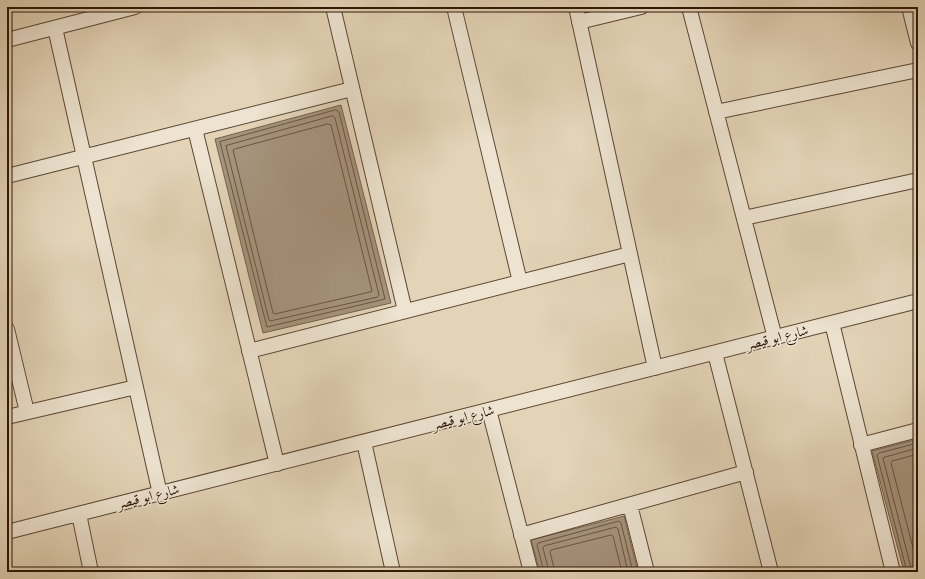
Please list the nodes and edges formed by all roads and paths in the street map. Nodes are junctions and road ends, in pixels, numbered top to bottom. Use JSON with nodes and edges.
{"nodes":[{"id":1,"x":135,"y":7,"type":"edge"},
{"id":2,"x":333,"y":7,"type":"edge"},
{"id":3,"x":454,"y":7,"type":"edge"},
{"id":4,"x":576,"y":7,"type":"edge"},
{"id":5,"x":641,"y":7,"type":"edge"},
{"id":6,"x":689,"y":7,"type":"edge"},
{"id":7,"x":909,"y":7,"type":"edge"},
{"id":8,"x":105,"y":11,"type":"edge"},
{"id":9,"x":579,"y":22,"type":"junction"},
{"id":10,"x":55,"y":28,"type":"junction"},
{"id":11,"x":7,"y":40,"type":"edge"},
{"id":12,"x":918,"y":43,"type":"edge"},
{"id":13,"x":918,"y":70,"type":"edge"},
{"id":14,"x":352,"y":89,"type":"junction"},
{"id":15,"x":716,"y":112,"type":"junction"},
{"id":16,"x":195,"y":129,"type":"junction"},
{"id":17,"x":84,"y":157,"type":"junction"},
{"id":18,"x":7,"y":176,"type":"edge"},
{"id":19,"x":918,"y":180,"type":"edge"},
{"id":20,"x":744,"y":218,"type":"junction"},
{"id":21,"x":630,"y":254,"type":"junction"},
{"id":22,"x":520,"y":282,"type":"junction"},
{"id":23,"x":918,"y":302,"type":"edge"},
{"id":24,"x":404,"y":311,"type":"junction"},
{"id":25,"x":832,"y":323,"type":"junction"},
{"id":26,"x":7,"y":329,"type":"edge"},
{"id":27,"x":775,"y":338,"type":"junction"},
{"id":28,"x":249,"y":351,"type":"junction"},
{"id":29,"x":715,"y":353,"type":"junction"},
{"id":30,"x":655,"y":368,"type":"junction"},
{"id":31,"x":136,"y":387,"type":"junction"},
{"id":32,"x":489,"y":410,"type":"junction"},
{"id":33,"x":27,"y":412,"type":"junction"},
{"id":34,"x":7,"y":417,"type":"edge"},
{"id":35,"x":918,"y":430,"type":"edge"},
{"id":36,"x":364,"y":442,"type":"junction"},
{"id":37,"x":861,"y":445,"type":"junction"},
{"id":38,"x":277,"y":464,"type":"junction"},
{"id":39,"x":746,"y":472,"type":"junction"},
{"id":40,"x":160,"y":494,"type":"junction"},
{"id":41,"x":630,"y":505,"type":"junction"},
{"id":42,"x":79,"y":514,"type":"junction"},
{"id":43,"x":7,"y":532,"type":"edge"},
{"id":44,"x":521,"y":535,"type":"junction"},
{"id":45,"x":91,"y":572,"type":"edge"},
{"id":46,"x":393,"y":572,"type":"edge"},
{"id":47,"x":531,"y":572,"type":"edge"},
{"id":48,"x":647,"y":572,"type":"edge"},
{"id":49,"x":771,"y":572,"type":"edge"},
{"id":50,"x":893,"y":572,"type":"edge"}],
"edges":[{"from":1,"to":8,"type":"street"},
{"from":2,"to":14,"type":"street"},
{"from":3,"to":22,"type":"street"},
{"from":4,"to":9,"type":"street"},
{"from":5,"to":9,"type":"street"},
{"from":6,"to":15,"type":"street"},
{"from":7,"to":12,"type":"street"},
{"from":8,"to":10,"type":"street"},
{"from":9,"to":21,"type":"street"},
{"from":10,"to":11,"type":"street"},
{"from":10,"to":17,"type":"street"},
{"from":13,"to":15,"type":"street"},
{"from":14,"to":16,"type":"street"},
{"from":14,"to":24,"type":"street"},
{"from":15,"to":20,"type":"street"},
{"from":16,"to":17,"type":"street"},
{"from":16,"to":28,"type":"street"},
{"from":17,"to":18,"type":"street"},
{"from":17,"to":31,"type":"street"},
{"from":19,"to":20,"type":"street"},
{"from":20,"to":27,"type":"street"},
{"from":21,"to":22,"type":"street"},
{"from":21,"to":30,"type":"street"},
{"from":22,"to":24,"type":"street"},
{"from":23,"to":25,"type":"street","name":"شارع ابو قيصر"},
{"from":24,"to":28,"type":"street"},
{"from":25,"to":27,"type":"street","name":"شارع ابو قيصر"},
{"from":25,"to":37,"type":"street"},
{"from":26,"to":33,"type":"street"},
{"from":27,"to":29,"type":"street","name":"شارع ابو قيصر"},
{"from":28,"to":38,"type":"street"},
{"from":29,"to":30,"type":"street","name":"شارع ابو قيصر"},
{"from":29,"to":39,"type":"street"},
{"from":30,"to":32,"type":"street","name":"شارع ابو قيصر"},
{"from":31,"to":33,"type":"street"},
{"from":31,"to":40,"type":"street"},
{"from":32,"to":36,"type":"street","name":"شارع ابو قيصر"},
{"from":32,"to":44,"type":"street"},
{"from":33,"to":34,"type":"street"},
{"from":35,"to":37,"type":"street"},
{"from":36,"to":38,"type":"street","name":"شارع ابو قيصر"},
{"from":36,"to":46,"type":"street"},
{"from":37,"to":50,"type":"street"},
{"from":38,"to":40,"type":"street","name":"شارع ابو قيصر"},
{"from":39,"to":41,"type":"street"},
{"from":39,"to":49,"type":"street"},
{"from":40,"to":42,"type":"street","name":"شارع ابو قيصر"},
{"from":41,"to":44,"type":"street"},
{"from":41,"to":48,"type":"street"},
{"from":42,"to":43,"type":"street","name":"شارع ابو قيصر"},
{"from":42,"to":45,"type":"street"},
{"from":44,"to":47,"type":"street"}]}
